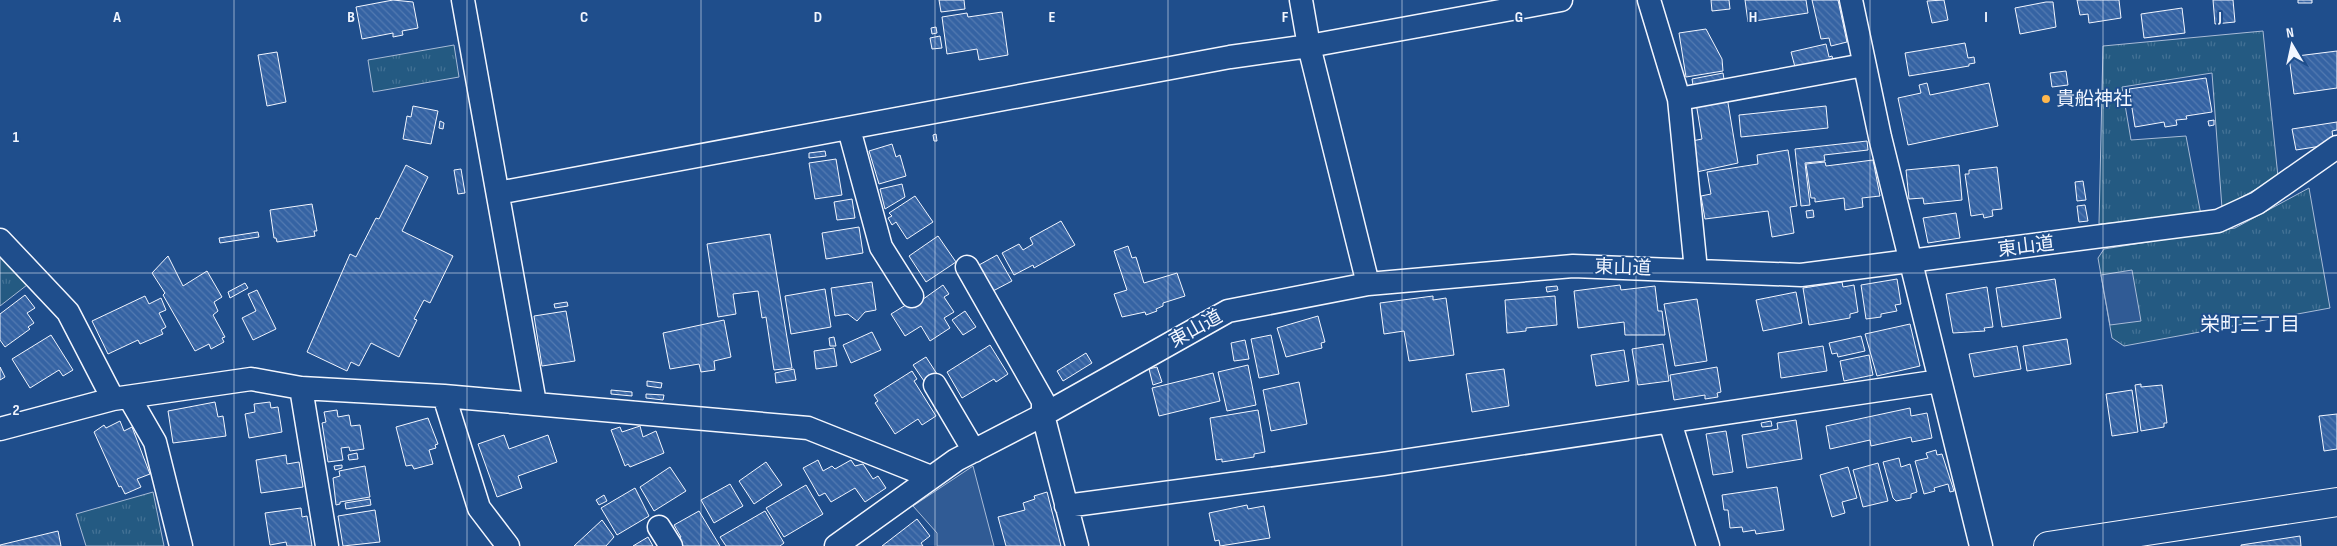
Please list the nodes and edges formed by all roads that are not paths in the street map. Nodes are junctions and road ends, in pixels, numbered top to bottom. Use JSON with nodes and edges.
{"nodes":[{"id":1,"x":463,"y":0,"type":"edge"},
{"id":2,"x":1301,"y":0,"type":"edge"},
{"id":3,"x":1560,"y":0,"type":"edge"},
{"id":4,"x":1649,"y":0,"type":"edge"},
{"id":5,"x":1850,"y":0,"type":"edge"},
{"id":6,"x":1309,"y":46,"type":"junction"},
{"id":7,"x":1864,"y":65,"type":"junction"},
{"id":8,"x":1679,"y":99,"type":"junction"},
{"id":9,"x":849,"y":129,"type":"junction"},
{"id":10,"x":2337,"y":147,"type":"edge"},
{"id":11,"x":498,"y":193,"type":"junction"},
{"id":12,"x":0,"y":240,"type":"edge"},
{"id":13,"x":1910,"y":261,"type":"junction"},
{"id":14,"x":967,"y":267,"type":"dead end"},
{"id":15,"x":1696,"y":270,"type":"junction"},
{"id":16,"x":1368,"y":284,"type":"junction"},
{"id":17,"x":912,"y":296,"type":"dead end"},
{"id":18,"x":1940,"y":381,"type":"junction"},
{"id":19,"x":935,"y":385,"type":"dead end"},
{"id":20,"x":301,"y":388,"type":"junction"},
{"id":21,"x":444,"y":396,"type":"junction"},
{"id":22,"x":121,"y":398,"type":"junction"},
{"id":23,"x":535,"y":403,"type":"junction"},
{"id":24,"x":1043,"y":415,"type":"junction"},
{"id":25,"x":1670,"y":422,"type":"junction"},
{"id":26,"x":0,"y":429,"type":"edge"},
{"id":27,"x":974,"y":451,"type":"junction"},
{"id":28,"x":931,"y":477,"type":"junction"},
{"id":29,"x":2337,"y":502,"type":"edge"},
{"id":30,"x":1066,"y":506,"type":"junction"},
{"id":31,"x":660,"y":527,"type":"dead end"},
{"id":32,"x":2166,"y":538,"type":"edge"},
{"id":33,"x":181,"y":546,"type":"edge"},
{"id":34,"x":326,"y":546,"type":"edge"},
{"id":35,"x":508,"y":546,"type":"edge"},
{"id":36,"x":671,"y":546,"type":"edge"},
{"id":37,"x":836,"y":546,"type":"edge"},
{"id":38,"x":1077,"y":546,"type":"edge"},
{"id":39,"x":1708,"y":546,"type":"edge"},
{"id":40,"x":1981,"y":546,"type":"edge"},
{"id":41,"x":2048,"y":546,"type":"edge"}],
"edges":[{"from":1,"to":11,"type":"street"},
{"from":2,"to":6,"type":"street"},
{"from":3,"to":6,"type":"street"},
{"from":4,"to":8,"type":"street"},
{"from":5,"to":7,"type":"street"},
{"from":6,"to":9,"type":"street"},
{"from":6,"to":16,"type":"street"},
{"from":7,"to":8,"type":"street"},
{"from":7,"to":13,"type":"street"},
{"from":8,"to":15,"type":"street"},
{"from":9,"to":11,"type":"street"},
{"from":9,"to":17,"type":"street"},
{"from":10,"to":13,"type":"street","name":"東山道"},
{"from":11,"to":23,"type":"street"},
{"from":12,"to":22,"type":"street"},
{"from":13,"to":15,"type":"street","name":"東山道"},
{"from":13,"to":18,"type":"street"},
{"from":14,"to":24,"type":"street"},
{"from":15,"to":16,"type":"street","name":"東山道"},
{"from":16,"to":24,"type":"street","name":"東山道"},
{"from":18,"to":25,"type":"street"},
{"from":18,"to":40,"type":"street"},
{"from":19,"to":27,"type":"street"},
{"from":20,"to":21,"type":"street"},
{"from":20,"to":22,"type":"street"},
{"from":20,"to":34,"type":"street"},
{"from":21,"to":23,"type":"street"},
{"from":21,"to":35,"type":"street"},
{"from":22,"to":26,"type":"street"},
{"from":22,"to":33,"type":"street"},
{"from":23,"to":28,"type":"street"},
{"from":24,"to":27,"type":"street","name":"東山道"},
{"from":24,"to":30,"type":"street"},
{"from":25,"to":30,"type":"street"},
{"from":25,"to":39,"type":"street"},
{"from":27,"to":28,"type":"street","name":"東山道"},
{"from":28,"to":37,"type":"street","name":"東山道"},
{"from":29,"to":32,"type":"street"},
{"from":30,"to":38,"type":"street"},
{"from":31,"to":36,"type":"street"},
{"from":32,"to":41,"type":"street"}]}
